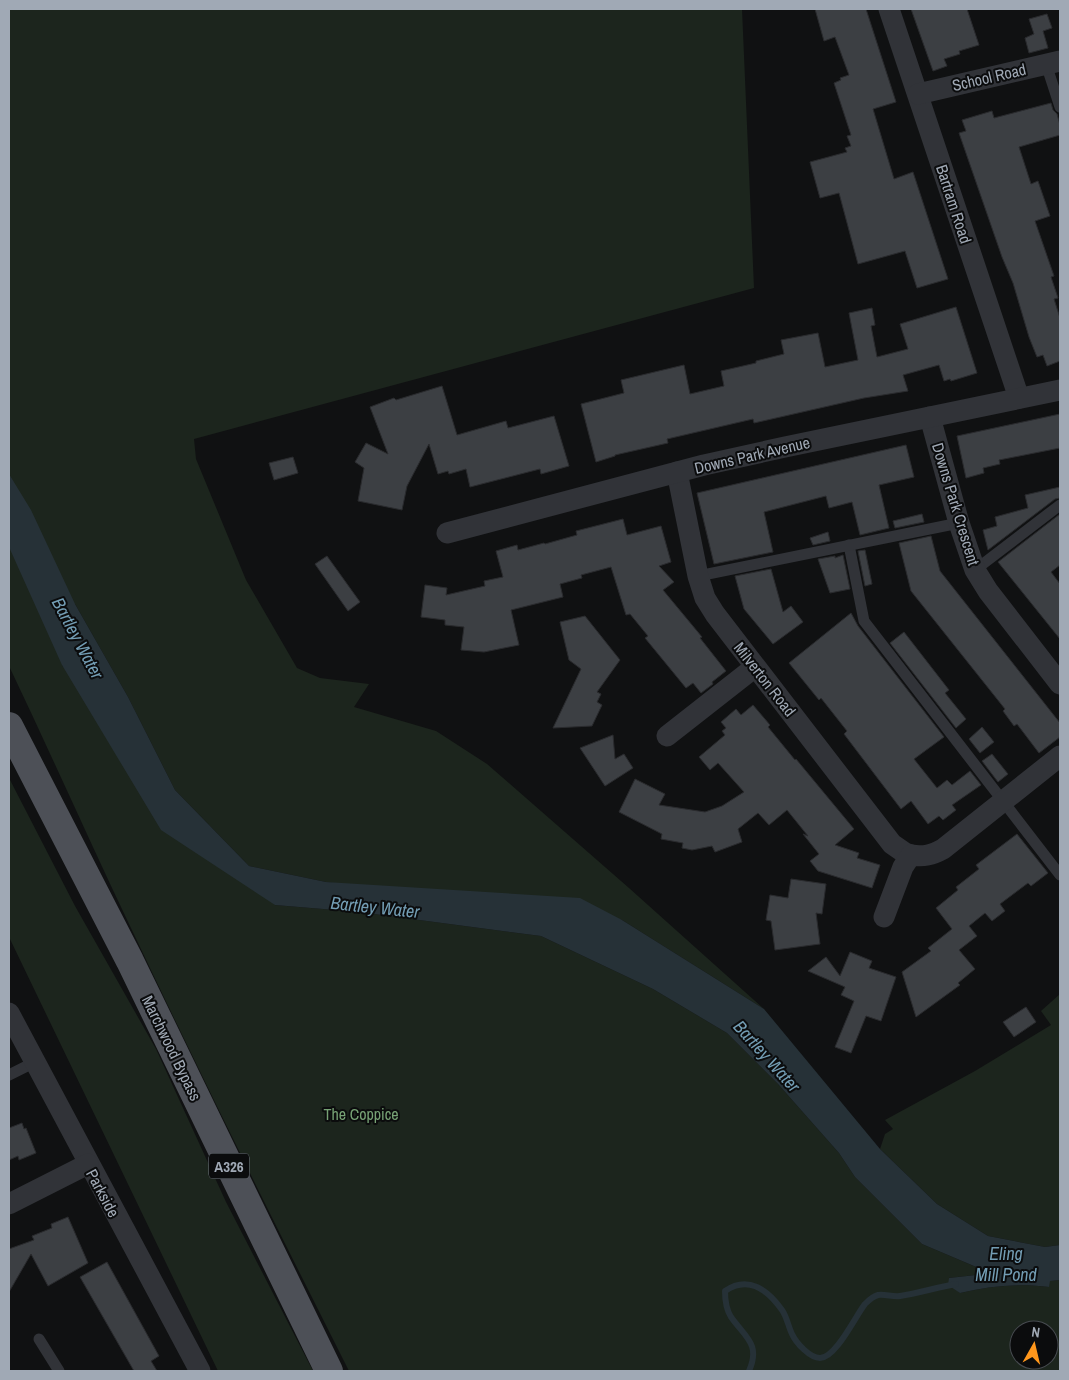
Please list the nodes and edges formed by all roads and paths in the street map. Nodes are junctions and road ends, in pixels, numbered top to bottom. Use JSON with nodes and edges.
{"nodes":[{"id":1,"x":889,"y":9,"type":"edge"},
{"id":2,"x":1053,"y":62,"type":"edge"},
{"id":3,"x":918,"y":94,"type":"junction"},
{"id":4,"x":1060,"y":107,"type":"edge"},
{"id":5,"x":1060,"y":390,"type":"edge"},
{"id":6,"x":1019,"y":398,"type":"junction"},
{"id":7,"x":930,"y":417,"type":"junction"},
{"id":8,"x":677,"y":472,"type":"junction"},
{"id":9,"x":1060,"y":505,"type":"edge"},
{"id":10,"x":959,"y":523,"type":"junction"},
{"id":11,"x":447,"y":533,"type":"dead end"},
{"id":12,"x":849,"y":545,"type":"junction"},
{"id":13,"x":976,"y":570,"type":"junction"},
{"id":14,"x":698,"y":576,"type":"junction"},
{"id":15,"x":755,"y":667,"type":"junction"},
{"id":16,"x":1060,"y":684,"type":"edge"},
{"id":17,"x":9,"y":726,"type":"edge"},
{"id":18,"x":667,"y":736,"type":"dead end"},
{"id":19,"x":1060,"y":756,"type":"edge"},
{"id":20,"x":1002,"y":802,"type":"junction"},
{"id":21,"x":911,"y":855,"type":"junction"},
{"id":22,"x":1060,"y":875,"type":"edge"},
{"id":23,"x":884,"y":917,"type":"dead end"},
{"id":24,"x":9,"y":1013,"type":"edge"},
{"id":25,"x":34,"y":1062,"type":"junction"},
{"id":26,"x":9,"y":1076,"type":"edge"},
{"id":27,"x":88,"y":1164,"type":"junction"},
{"id":28,"x":9,"y":1204,"type":"edge"},
{"id":29,"x":39,"y":1339,"type":"dead end"},
{"id":30,"x":59,"y":1371,"type":"edge"},
{"id":31,"x":200,"y":1371,"type":"edge"},
{"id":32,"x":330,"y":1371,"type":"edge"}],
"edges":[{"from":1,"to":3,"type":"street","name":"Bartram Road"},
{"from":2,"to":3,"type":"street","name":"School Road"},
{"from":2,"to":4,"type":"lane"},
{"from":3,"to":6,"type":"street","name":"Bartram Road"},
{"from":5,"to":6,"type":"street","name":"Downs Park Avenue"},
{"from":6,"to":7,"type":"street","name":"Downs Park Avenue"},
{"from":7,"to":8,"type":"street","name":"Downs Park Avenue"},
{"from":7,"to":10,"type":"street","name":"Downs Park Crescent"},
{"from":8,"to":11,"type":"street","name":"Downs Park Avenue"},
{"from":8,"to":14,"type":"street","name":"Milverton Road"},
{"from":9,"to":13,"type":"lane"},
{"from":10,"to":12,"type":"lane"},
{"from":10,"to":13,"type":"street","name":"Downs Park Crescent"},
{"from":12,"to":14,"type":"lane"},
{"from":12,"to":20,"type":"lane"},
{"from":13,"to":16,"type":"street","name":"Downs Park Crescent"},
{"from":14,"to":15,"type":"street","name":"Milverton Road"},
{"from":15,"to":18,"type":"street"},
{"from":15,"to":21,"type":"street","name":"Milverton Road"},
{"from":17,"to":32,"type":"main road","name":"Marchwood Bypass","number":"A326"},
{"from":19,"to":20,"type":"street"},
{"from":20,"to":21,"type":"street"},
{"from":20,"to":22,"type":"lane"},
{"from":21,"to":23,"type":"street"},
{"from":24,"to":25,"type":"street","name":"Parkside"},
{"from":25,"to":26,"type":"lane"},
{"from":25,"to":27,"type":"street","name":"Parkside"},
{"from":27,"to":28,"type":"street"},
{"from":27,"to":31,"type":"street","name":"Parkside"},
{"from":29,"to":30,"type":"lane"}]}
